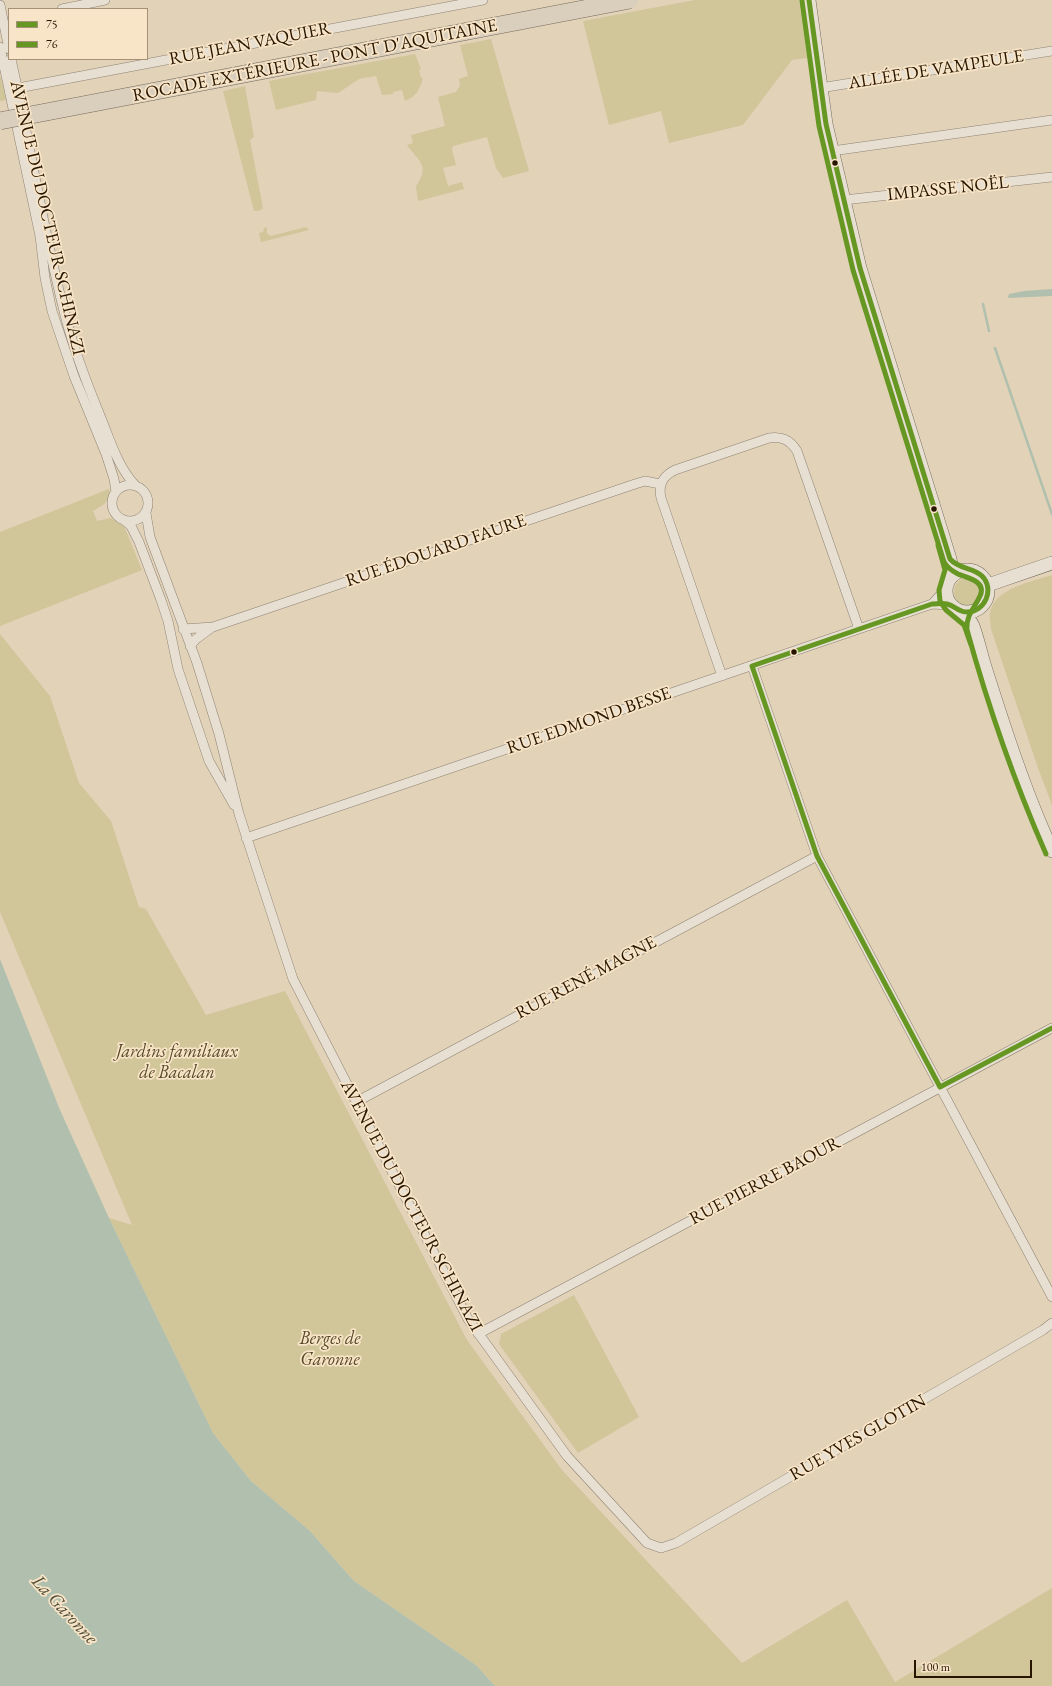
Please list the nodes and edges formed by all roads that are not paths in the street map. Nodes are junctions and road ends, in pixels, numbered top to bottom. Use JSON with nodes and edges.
{"nodes":[{"id":1,"x":105,"y":0,"type":"edge"},
{"id":2,"x":483,"y":0,"type":"edge"},
{"id":3,"x":570,"y":0,"type":"edge"},
{"id":4,"x":630,"y":0,"type":"edge"},
{"id":5,"x":809,"y":0,"type":"edge"},
{"id":6,"x":0,"y":5,"type":"edge"},
{"id":7,"x":67,"y":8,"type":"edge"},
{"id":8,"x":4,"y":21,"type":"edge"},
{"id":9,"x":8,"y":43,"type":"edge"},
{"id":10,"x":0,"y":47,"type":"edge"},
{"id":11,"x":1052,"y":51,"type":"edge"},
{"id":12,"x":11,"y":60,"type":"edge"},
{"id":13,"x":18,"y":88,"type":"junction"},
{"id":14,"x":820,"y":88,"type":"junction"},
{"id":15,"x":0,"y":110,"type":"edge"},
{"id":16,"x":1052,"y":120,"type":"edge"},
{"id":17,"x":0,"y":121,"type":"edge"},
{"id":18,"x":832,"y":151,"type":"junction"},
{"id":19,"x":1052,"y":177,"type":"edge"},
{"id":20,"x":844,"y":200,"type":"junction"},
{"id":21,"x":660,"y":484,"type":"junction"},
{"id":22,"x":135,"y":485,"type":"junction"},
{"id":23,"x":116,"y":491,"type":"junction"},
{"id":24,"x":146,"y":513,"type":"junction"},
{"id":25,"x":126,"y":521,"type":"junction"},
{"id":26,"x":950,"y":559,"type":"junction"},
{"id":27,"x":1052,"y":563,"type":"edge"},
{"id":28,"x":968,"y":570,"type":"junction"},
{"id":29,"x":948,"y":584,"type":"junction"},
{"id":30,"x":988,"y":585,"type":"junction"},
{"id":31,"x":932,"y":604,"type":"junction"},
{"id":32,"x":954,"y":608,"type":"junction"},
{"id":33,"x":979,"y":609,"type":"junction"},
{"id":34,"x":973,"y":625,"type":"junction"},
{"id":35,"x":213,"y":627,"type":"junction"},
{"id":36,"x":183,"y":629,"type":"junction"},
{"id":37,"x":859,"y":630,"type":"junction"},
{"id":38,"x":190,"y":646,"type":"junction"},
{"id":39,"x":752,"y":666,"type":"junction"},
{"id":40,"x":722,"y":676,"type":"junction"},
{"id":41,"x":239,"y":814,"type":"junction"},
{"id":42,"x":246,"y":838,"type":"junction"},
{"id":43,"x":1052,"y":852,"type":"edge"},
{"id":44,"x":817,"y":856,"type":"junction"},
{"id":45,"x":1052,"y":1028,"type":"edge"},
{"id":46,"x":940,"y":1087,"type":"junction"},
{"id":47,"x":356,"y":1102,"type":"junction"},
{"id":48,"x":1052,"y":1297,"type":"edge"},
{"id":49,"x":1052,"y":1323,"type":"edge"},
{"id":50,"x":478,"y":1334,"type":"junction"},
{"id":51,"x":661,"y":1548,"type":"joint"}],
"edges":[{"from":1,"to":7,"type":"street"},
{"from":2,"to":13,"type":"street","name":"RUE JEAN VAQUIER"},
{"from":3,"to":15,"type":"highway"},
{"from":4,"to":17,"type":"highway","name":"ROCADE EXTÉRIEURE - PONT D'AQUITAINE","bridge":true},
{"from":5,"to":14,"type":"main road"},
{"from":6,"to":8,"type":"street"},
{"from":8,"to":9,"type":"street"},
{"from":10,"to":23,"type":"street","name":"AVENUE DU DOCTEUR SCHINAZI"},
{"from":11,"to":14,"type":"street","name":"ALLÉE DE VAMPEULE"},
{"from":12,"to":13,"type":"street","name":"AVENUE DU DOCTEUR SCHINAZI"},
{"from":13,"to":22,"type":"street","name":"AVENUE DU DOCTEUR SCHINAZI"},
{"from":14,"to":18,"type":"main road"},
{"from":16,"to":18,"type":"street"},
{"from":18,"to":20,"type":"main road"},
{"from":19,"to":20,"type":"street","name":"IMPASSE NOËL"},
{"from":20,"to":26,"type":"main road"},
{"from":21,"to":35,"type":"street","name":"RUE ÉDOUARD FAURE"},
{"from":21,"to":37,"type":"street"},
{"from":21,"to":40,"type":"street"},
{"from":22,"to":23,"type":"street"},
{"from":22,"to":24,"type":"street"},
{"from":23,"to":25,"type":"street"},
{"from":24,"to":25,"type":"street"},
{"from":24,"to":36,"type":"street","name":"AVENUE DU DOCTEUR SCHINAZI"},
{"from":25,"to":41,"type":"street","name":"AVENUE DU DOCTEUR SCHINAZI"},
{"from":26,"to":28,"type":"main road"},
{"from":26,"to":29,"type":"main road"},
{"from":27,"to":30,"type":"main road"},
{"from":28,"to":29,"type":"main road"},
{"from":28,"to":30,"type":"main road"},
{"from":29,"to":31,"type":"street","name":"RUE EDMOND BESSE"},
{"from":29,"to":32,"type":"main road"},
{"from":30,"to":33,"type":"main road"},
{"from":31,"to":32,"type":"street","name":"RUE EDMOND BESSE"},
{"from":31,"to":37,"type":"street","name":"RUE EDMOND BESSE"},
{"from":32,"to":33,"type":"main road"},
{"from":32,"to":34,"type":"main road"},
{"from":33,"to":34,"type":"main road"},
{"from":34,"to":43,"type":"main road"},
{"from":35,"to":36,"type":"street","name":"RUE ÉDOUARD FAURE"},
{"from":35,"to":38,"type":"street","name":"RUE ÉDOUARD FAURE"},
{"from":36,"to":38,"type":"street","name":"AVENUE DU DOCTEUR SCHINAZI"},
{"from":37,"to":39,"type":"street","name":"RUE EDMOND BESSE"},
{"from":38,"to":41,"type":"street","name":"AVENUE DU DOCTEUR SCHINAZI"},
{"from":39,"to":40,"type":"street","name":"RUE EDMOND BESSE"},
{"from":39,"to":44,"type":"street"},
{"from":40,"to":42,"type":"street","name":"RUE EDMOND BESSE"},
{"from":41,"to":42,"type":"street","name":"AVENUE DU DOCTEUR SCHINAZI"},
{"from":42,"to":47,"type":"street","name":"AVENUE DU DOCTEUR SCHINAZI"},
{"from":44,"to":46,"type":"street"},
{"from":44,"to":47,"type":"street","name":"RUE RENÉ MAGNE"},
{"from":45,"to":46,"type":"street","name":"RUE PIERRE BAOUR"},
{"from":46,"to":48,"type":"street"},
{"from":46,"to":50,"type":"street","name":"RUE PIERRE BAOUR"},
{"from":47,"to":50,"type":"street","name":"AVENUE DU DOCTEUR SCHINAZI"},
{"from":49,"to":51,"type":"street","name":"RUE YVES GLOTIN"},
{"from":50,"to":51,"type":"street","name":"AVENUE DU DOCTEUR SCHINAZI"}]}
